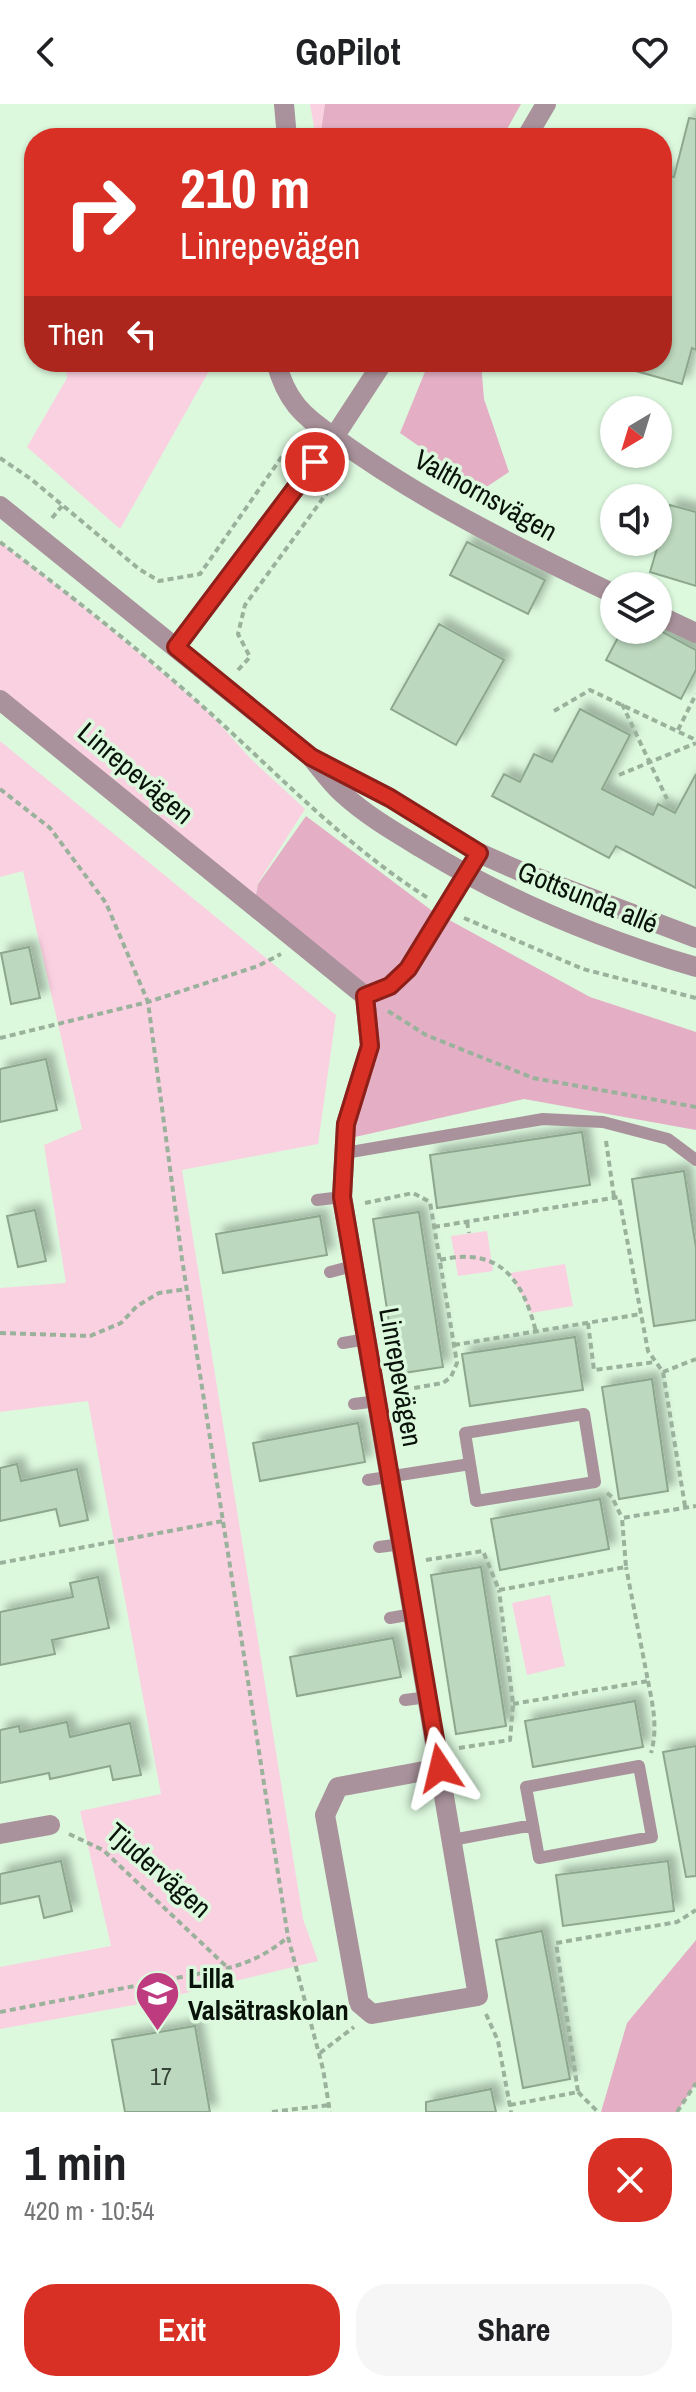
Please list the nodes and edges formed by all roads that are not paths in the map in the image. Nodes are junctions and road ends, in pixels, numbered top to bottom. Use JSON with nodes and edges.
{"nodes":[{"id":1,"x":284,"y":104,"type":"edge"},
{"id":2,"x":546,"y":104,"type":"edge"},
{"id":3,"x":286,"y":128,"type":"edge"},
{"id":4,"x":532,"y":128,"type":"edge"},
{"id":5,"x":278,"y":372,"type":"edge"},
{"id":6,"x":376,"y":372,"type":"edge"},
{"id":7,"x":334,"y":437,"type":"junction"},
{"id":8,"x":0,"y":506,"type":"edge"},
{"id":9,"x":600,"y":587,"type":"edge"},
{"id":10,"x":672,"y":622,"type":"edge"},
{"id":11,"x":696,"y":633,"type":"edge"},
{"id":12,"x":176,"y":647,"type":"junction"},
{"id":13,"x":0,"y":700,"type":"edge"},
{"id":14,"x":311,"y":757,"type":"junction"},
{"id":15,"x":479,"y":853,"type":"junction"},
{"id":16,"x":465,"y":875,"type":"junction"},
{"id":17,"x":696,"y":938,"type":"edge"},
{"id":18,"x":696,"y":967,"type":"edge"},
{"id":19,"x":365,"y":996,"type":"junction"},
{"id":20,"x":345,"y":1153,"type":"junction"},
{"id":21,"x":696,"y":1160,"type":"edge"},
{"id":22,"x":317,"y":1200,"type":"dead end"},
{"id":23,"x":343,"y":1202,"type":"junction"},
{"id":24,"x":353,"y":1266,"type":"junction"},
{"id":25,"x":330,"y":1272,"type":"dead end"},
{"id":26,"x":367,"y":1339,"type":"junction"},
{"id":27,"x":343,"y":1343,"type":"dead end"},
{"id":28,"x":377,"y":1397,"type":"junction"},
{"id":29,"x":354,"y":1404,"type":"dead end"},
{"id":30,"x":470,"y":1464,"type":"junction"},
{"id":31,"x":390,"y":1477,"type":"junction"},
{"id":32,"x":368,"y":1480,"type":"dead end"},
{"id":33,"x":379,"y":1547,"type":"dead end"},
{"id":34,"x":403,"y":1554,"type":"junction"},
{"id":35,"x":413,"y":1614,"type":"junction"},
{"id":36,"x":390,"y":1618,"type":"dead end"},
{"id":37,"x":428,"y":1697,"type":"junction"},
{"id":38,"x":405,"y":1700,"type":"dead end"},
{"id":39,"x":438,"y":1759,"type":"junction"},
{"id":40,"x":50,"y":1825,"type":"road end"},
{"id":41,"x":533,"y":1825,"type":"junction"},
{"id":42,"x":0,"y":1834,"type":"edge"},
{"id":43,"x":452,"y":1840,"type":"junction"}],
"edges":[{"from":1,"to":3,"type":"street"},
{"from":2,"to":4,"type":"street"},
{"from":5,"to":7,"type":"street","name":"Valthornsvägen"},
{"from":6,"to":7,"type":"street"},
{"from":7,"to":9,"type":"street","name":"Valthornsvägen"},
{"from":7,"to":12,"type":"street"},
{"from":8,"to":12,"type":"street","name":"Gottsunda allé"},
{"from":10,"to":11,"type":"street"},
{"from":12,"to":14,"type":"street","name":"Gottsunda allé"},
{"from":13,"to":19,"type":"street","name":"Linrepevägen"},
{"from":14,"to":15,"type":"street","name":"Gottsunda allé"},
{"from":14,"to":16,"type":"street","name":"Gottsunda allé"},
{"from":15,"to":16,"type":"street"},
{"from":15,"to":17,"type":"street","name":"Gottsunda allé"},
{"from":16,"to":18,"type":"street","name":"Gottsunda allé"},
{"from":16,"to":19,"type":"street"},
{"from":19,"to":20,"type":"street","name":"Linrepevägen"},
{"from":20,"to":21,"type":"lane"},
{"from":20,"to":23,"type":"street","name":"Linrepevägen"},
{"from":22,"to":23,"type":"lane"},
{"from":23,"to":24,"type":"street","name":"Linrepevägen"},
{"from":24,"to":25,"type":"lane"},
{"from":24,"to":26,"type":"street","name":"Linrepevägen"},
{"from":26,"to":27,"type":"lane"},
{"from":26,"to":28,"type":"street","name":"Linrepevägen"},
{"from":28,"to":29,"type":"lane"},
{"from":28,"to":31,"type":"street","name":"Linrepevägen"},
{"from":30,"to":30,"type":"lane"},
{"from":30,"to":31,"type":"lane"},
{"from":31,"to":32,"type":"lane"},
{"from":31,"to":34,"type":"street","name":"Linrepevägen"},
{"from":33,"to":34,"type":"lane"},
{"from":34,"to":35,"type":"street","name":"Linrepevägen"},
{"from":35,"to":36,"type":"lane"},
{"from":35,"to":37,"type":"street","name":"Linrepevägen"},
{"from":37,"to":38,"type":"lane"},
{"from":37,"to":39,"type":"street","name":"Linrepevägen"},
{"from":39,"to":43,"type":"street","name":"Linrepevägen"},
{"from":39,"to":43,"type":"street","name":"Linrepevägen"},
{"from":40,"to":42,"type":"street"},
{"from":41,"to":41,"type":"lane"},
{"from":41,"to":43,"type":"lane"}]}
